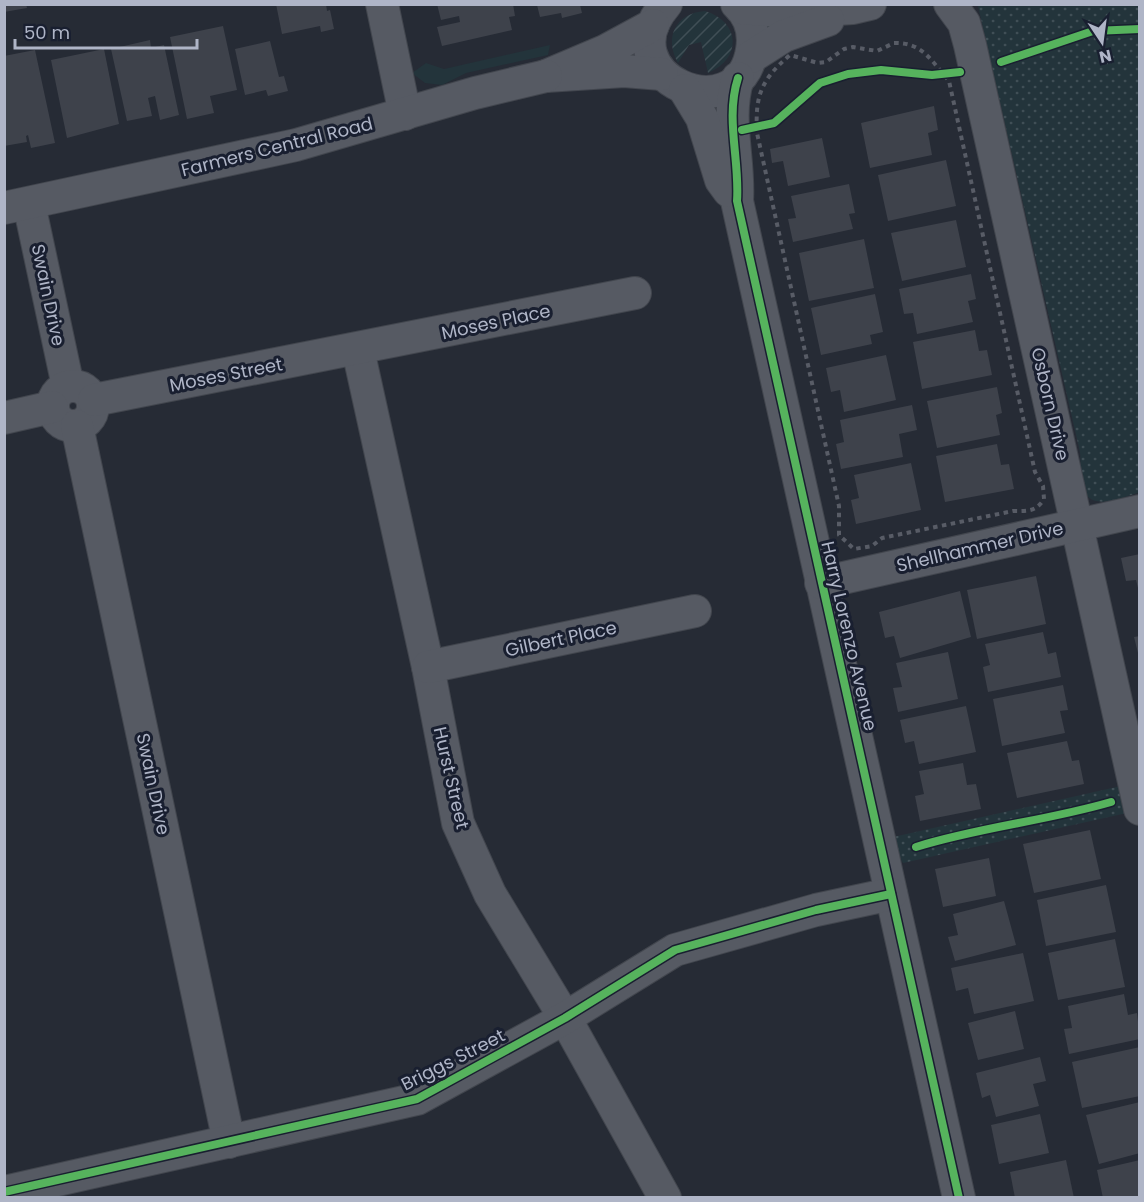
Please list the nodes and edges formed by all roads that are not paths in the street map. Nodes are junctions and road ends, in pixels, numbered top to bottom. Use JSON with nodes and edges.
{"nodes":[{"id":1,"x":382,"y":4,"type":"edge"},
{"id":2,"x":950,"y":4,"type":"edge"},
{"id":3,"x":739,"y":6,"type":"edge"},
{"id":4,"x":862,"y":6,"type":"edge"},
{"id":5,"x":659,"y":15,"type":"edge"},
{"id":6,"x":745,"y":68,"type":"junction"},
{"id":7,"x":546,"y":76,"type":"junction"},
{"id":8,"x":674,"y":82,"type":"junction"},
{"id":9,"x":405,"y":114,"type":"junction"},
{"id":10,"x":737,"y":201,"type":"junction"},
{"id":11,"x":17,"y":206,"type":"edge"},
{"id":12,"x":635,"y":293,"type":"dead end"},
{"id":13,"x":358,"y":350,"type":"junction"},
{"id":14,"x":73,"y":405,"type":"junction"},
{"id":15,"x":4,"y":418,"type":"edge"},
{"id":16,"x":1140,"y":511,"type":"edge"},
{"id":17,"x":1077,"y":525,"type":"junction"},
{"id":18,"x":821,"y":583,"type":"junction"},
{"id":19,"x":695,"y":611,"type":"dead end"},
{"id":20,"x":428,"y":667,"type":"junction"},
{"id":21,"x":1140,"y":809,"type":"edge"},
{"id":22,"x":891,"y":894,"type":"junction"},
{"id":23,"x":565,"y":1018,"type":"junction"},
{"id":24,"x":229,"y":1142,"type":"junction"},
{"id":25,"x":4,"y":1192,"type":"edge"},
{"id":26,"x":665,"y":1197,"type":"edge"},
{"id":27,"x":959,"y":1197,"type":"edge"}],
"edges":[{"from":1,"to":9,"type":"street"},
{"from":2,"to":17,"type":"street","name":"Osborn Drive"},
{"from":3,"to":4,"type":"street"},
{"from":3,"to":6,"type":"street","name":"Harry Lorenzo Avenue"},
{"from":4,"to":6,"type":"street"},
{"from":5,"to":7,"type":"street","name":"Farmers Central Road"},
{"from":5,"to":8,"type":"street","name":"Harry Lorenzo Avenue"},
{"from":6,"to":8,"type":"street","name":"Farmers Central Road"},
{"from":6,"to":10,"type":"street","name":"Harry Lorenzo Avenue"},
{"from":7,"to":8,"type":"street","name":"Farmers Central Road"},
{"from":7,"to":9,"type":"street","name":"Farmers Central Road"},
{"from":8,"to":10,"type":"street","name":"Harry Lorenzo Avenue"},
{"from":9,"to":11,"type":"street","name":"Farmers Central Road"},
{"from":10,"to":18,"type":"street","name":"Harry Lorenzo Avenue"},
{"from":11,"to":14,"type":"street","name":"Swain Drive"},
{"from":12,"to":13,"type":"street","name":"Moses Place"},
{"from":13,"to":14,"type":"street","name":"Moses Street"},
{"from":13,"to":20,"type":"street","name":"Hurst Street"},
{"from":14,"to":15,"type":"street","name":"Moses Street"},
{"from":14,"to":24,"type":"street","name":"Swain Drive"},
{"from":16,"to":17,"type":"street","name":"Shellhammer Drive"},
{"from":17,"to":18,"type":"street","name":"Shellhammer Drive"},
{"from":17,"to":21,"type":"street","name":"Osborn Drive"},
{"from":18,"to":22,"type":"street","name":"Harry Lorenzo Avenue"},
{"from":19,"to":20,"type":"street","name":"Gilbert Place"},
{"from":20,"to":23,"type":"street","name":"Hurst Street"},
{"from":22,"to":23,"type":"street","name":"Briggs Street"},
{"from":22,"to":27,"type":"street","name":"Harry Lorenzo Avenue"},
{"from":23,"to":24,"type":"street","name":"Briggs Street"},
{"from":23,"to":26,"type":"street","name":"Hurst Street"},
{"from":24,"to":25,"type":"street","name":"Briggs Street"}]}
